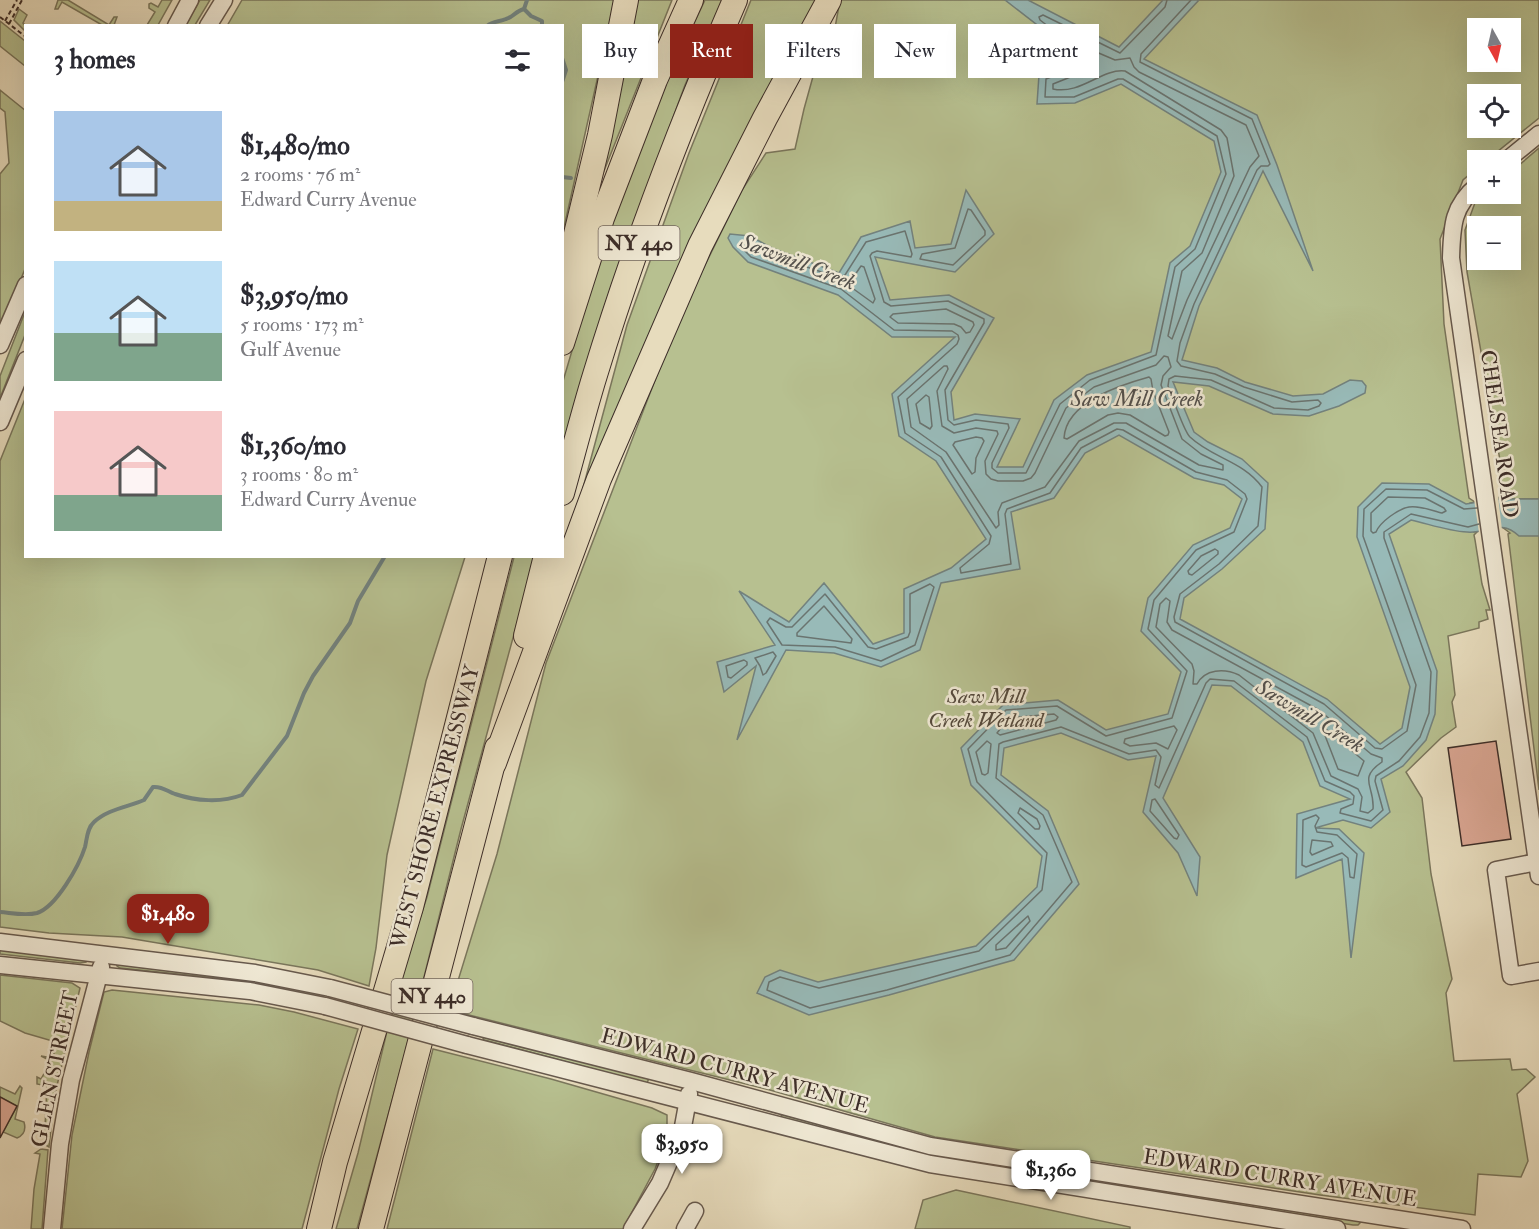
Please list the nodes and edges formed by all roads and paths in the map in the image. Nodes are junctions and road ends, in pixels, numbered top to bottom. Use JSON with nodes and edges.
{"nodes":[{"id":1,"x":17,"y":0,"type":"edge"},
{"id":2,"x":22,"y":0,"type":"edge"},
{"id":3,"x":190,"y":0,"type":"edge"},
{"id":4,"x":224,"y":0,"type":"edge"},
{"id":5,"x":626,"y":0,"type":"edge"},
{"id":6,"x":692,"y":0,"type":"edge"},
{"id":7,"x":735,"y":0,"type":"edge"},
{"id":8,"x":829,"y":0,"type":"edge"},
{"id":9,"x":0,"y":17,"type":"edge"},
{"id":10,"x":5,"y":21,"type":"junction"},
{"id":11,"x":9,"y":24,"type":"junction"},
{"id":12,"x":177,"y":24,"type":"edge"},
{"id":13,"x":209,"y":24,"type":"edge"},
{"id":14,"x":24,"y":35,"type":"edge"},
{"id":15,"x":1539,"y":134,"type":"edge"},
{"id":16,"x":1519,"y":150,"type":"edge"},
{"id":17,"x":1467,"y":194,"type":"edge"},
{"id":18,"x":564,"y":284,"type":"edge"},
{"id":19,"x":24,"y":290,"type":"edge"},
{"id":20,"x":564,"y":337,"type":"edge"},
{"id":21,"x":0,"y":345,"type":"edge"},
{"id":22,"x":24,"y":365,"type":"edge"},
{"id":23,"x":0,"y":422,"type":"edge"},
{"id":24,"x":564,"y":486,"type":"edge"},
{"id":25,"x":499,"y":558,"type":"edge"},
{"id":26,"x":545,"y":558,"type":"edge"},
{"id":27,"x":494,"y":763,"type":"junction"},
{"id":28,"x":1538,"y":869,"type":"edge"},
{"id":29,"x":0,"y":942,"type":"edge"},
{"id":30,"x":103,"y":955,"type":"junction"},
{"id":31,"x":0,"y":965,"type":"edge"},
{"id":32,"x":1539,"y":971,"type":"edge"},
{"id":33,"x":99,"y":976,"type":"junction"},
{"id":34,"x":691,"y":1081,"type":"junction"},
{"id":35,"x":687,"y":1103,"type":"junction"},
{"id":36,"x":695,"y":1211,"type":"dead end"},
{"id":37,"x":1376,"y":1222,"type":"edge"},
{"id":38,"x":52,"y":1229,"type":"edge"},
{"id":39,"x":317,"y":1229,"type":"edge"},
{"id":40,"x":371,"y":1229,"type":"edge"},
{"id":41,"x":632,"y":1229,"type":"edge"},
{"id":42,"x":685,"y":1229,"type":"edge"},
{"id":43,"x":1337,"y":1229,"type":"edge"},
{"id":44,"x":1462,"y":1229,"type":"edge"}],
"edges":[{"from":1,"to":10,"type":"path"},
{"from":2,"to":11,"type":"path"},
{"from":3,"to":12,"type":"street"},
{"from":4,"to":13,"type":"street"},
{"from":5,"to":18,"type":"highway"},
{"from":6,"to":20,"type":"highway","number":"NY 440"},
{"from":7,"to":24,"type":"highway","number":"NY 440"},
{"from":8,"to":27,"type":"highway"},
{"from":9,"to":10,"type":"path"},
{"from":10,"to":11,"type":"path"},
{"from":11,"to":14,"type":"path"},
{"from":15,"to":16,"type":"street"},
{"from":17,"to":28,"type":"street","name":"CHELSEA ROAD"},
{"from":19,"to":21,"type":"street"},
{"from":22,"to":23,"type":"street"},
{"from":25,"to":39,"type":"highway","name":"WEST SHORE EXPRESSWAY","number":"NY 440"},
{"from":26,"to":27,"type":"highway","name":"WEST SHORE EXPRESSWAY","number":"NY 440"},
{"from":27,"to":40,"type":"highway","name":"WEST SHORE EXPRESSWAY","number":"NY 440"},
{"from":28,"to":32,"type":"street"},
{"from":29,"to":30,"type":"street","name":"EDWARD CURRY AVENUE"},
{"from":30,"to":33,"type":"street","name":"GLEN STREET"},
{"from":30,"to":34,"type":"street","name":"EDWARD CURRY AVENUE","bridge":true},
{"from":31,"to":33,"type":"street","name":"EDWARD CURRY AVENUE"},
{"from":33,"to":35,"type":"street","name":"EDWARD CURRY AVENUE","bridge":true},
{"from":33,"to":38,"type":"street","name":"GLEN STREET"},
{"from":34,"to":35,"type":"street"},
{"from":34,"to":37,"type":"street","name":"EDWARD CURRY AVENUE"},
{"from":35,"to":41,"type":"street"},
{"from":35,"to":43,"type":"street","name":"EDWARD CURRY AVENUE"},
{"from":36,"to":42,"type":"street"},
{"from":37,"to":44,"type":"street","name":"EDWARD CURRY AVENUE"}]}
